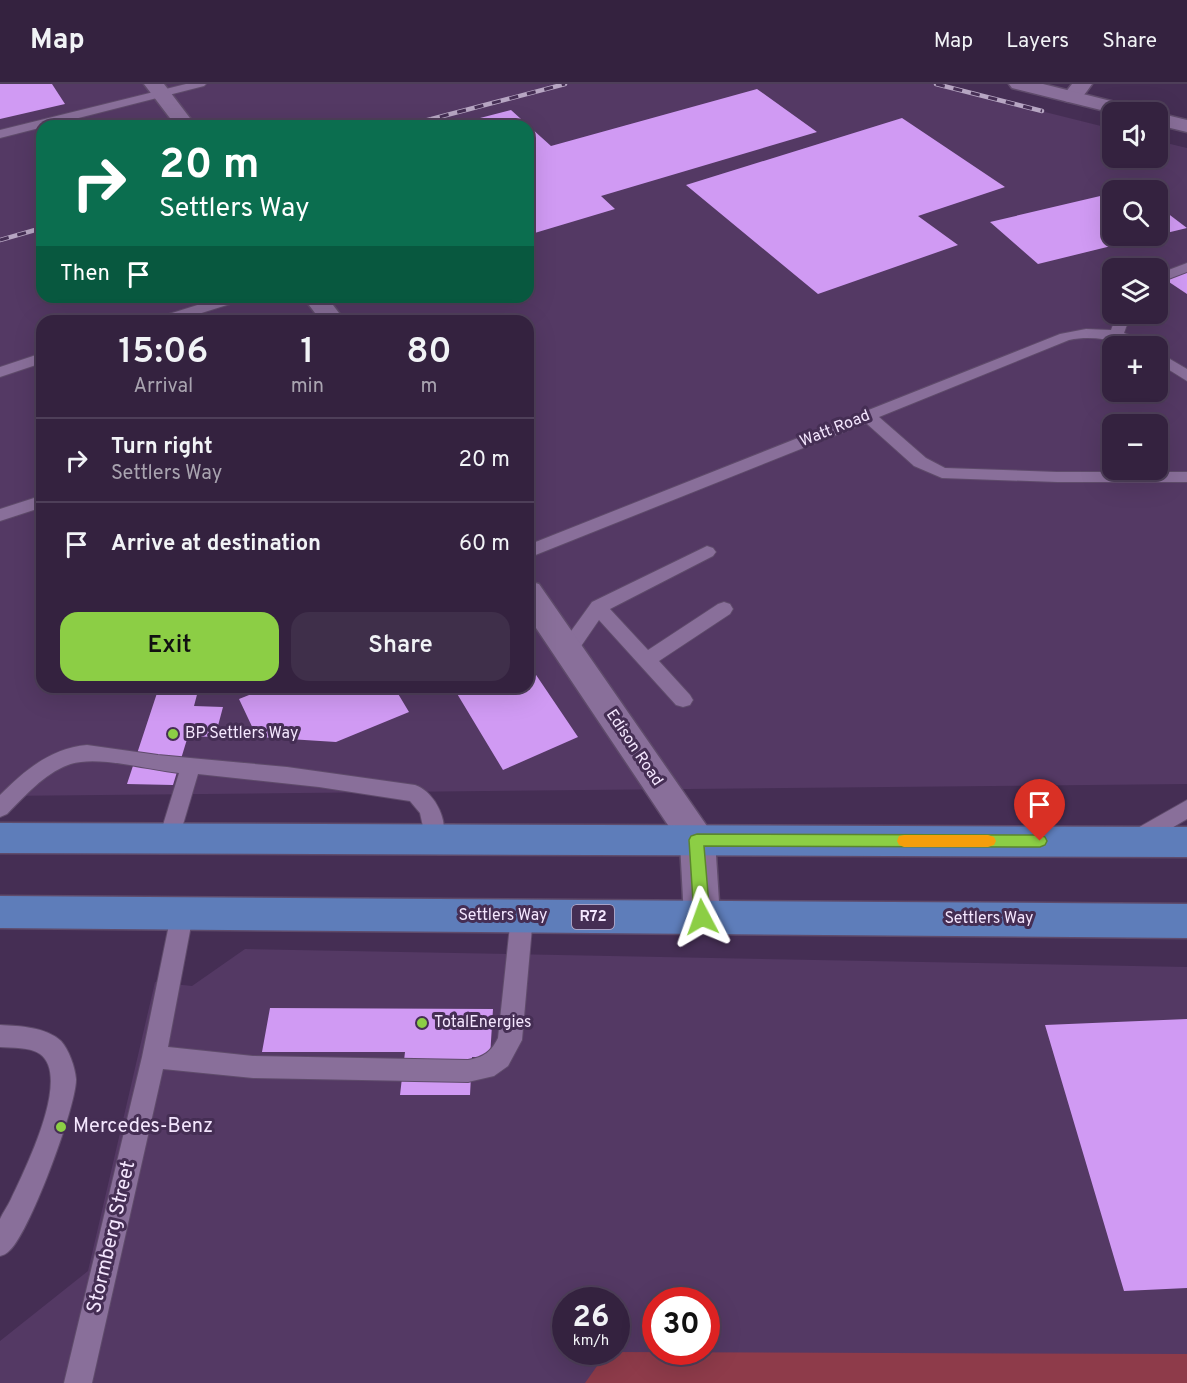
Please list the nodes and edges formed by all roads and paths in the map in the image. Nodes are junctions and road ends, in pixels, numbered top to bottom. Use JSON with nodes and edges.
{"nodes":[{"id":1,"x":200,"y":84,"type":"edge"},
{"id":2,"x":1019,"y":84,"type":"edge"},
{"id":3,"x":158,"y":89,"type":"edge"},
{"id":4,"x":1077,"y":91,"type":"edge"},
{"id":5,"x":1106,"y":102,"type":"edge"},
{"id":6,"x":49,"y":120,"type":"edge"},
{"id":7,"x":181,"y":120,"type":"edge"},
{"id":8,"x":1168,"y":121,"type":"edge"},
{"id":9,"x":36,"y":124,"type":"edge"},
{"id":10,"x":1187,"y":126,"type":"edge"},
{"id":11,"x":0,"y":134,"type":"edge"},
{"id":12,"x":1187,"y":267,"type":"edge"},
{"id":13,"x":1168,"y":275,"type":"edge"},
{"id":14,"x":219,"y":303,"type":"edge"},
{"id":15,"x":180,"y":315,"type":"edge"},
{"id":16,"x":1120,"y":324,"type":"edge"},
{"id":17,"x":1116,"y":335,"type":"joint"},
{"id":18,"x":36,"y":360,"type":"edge"},
{"id":19,"x":1168,"y":363,"type":"edge"},
{"id":20,"x":0,"y":372,"type":"edge"},
{"id":21,"x":1187,"y":376,"type":"edge"},
{"id":22,"x":868,"y":416,"type":"junction"},
{"id":23,"x":1187,"y":477,"type":"edge"},
{"id":24,"x":34,"y":504,"type":"dead end"},
{"id":25,"x":0,"y":516,"type":"edge"},
{"id":26,"x":534,"y":550,"type":"edge"},
{"id":27,"x":707,"y":552,"type":"dead end"},
{"id":28,"x":534,"y":601,"type":"edge"},
{"id":29,"x":598,"y":607,"type":"junction"},
{"id":30,"x":724,"y":609,"type":"dead end"},
{"id":31,"x":568,"y":650,"type":"junction"},
{"id":32,"x":647,"y":660,"type":"junction"},
{"id":33,"x":683,"y":700,"type":"dead end"},
{"id":34,"x":191,"y":765,"type":"junction"},
{"id":35,"x":0,"y":808,"type":"edge"},
{"id":36,"x":1187,"y":809,"type":"edge"},
{"id":37,"x":0,"y":838,"type":"edge"},
{"id":38,"x":169,"y":838,"type":"junction"},
{"id":39,"x":434,"y":839,"type":"junction"},
{"id":40,"x":697,"y":840,"type":"junction"},
{"id":41,"x":1132,"y":841,"type":"junction"},
{"id":42,"x":1187,"y":842,"type":"edge"},
{"id":43,"x":0,"y":912,"type":"edge"},
{"id":44,"x":182,"y":915,"type":"junction"},
{"id":45,"x":522,"y":916,"type":"junction"},
{"id":46,"x":702,"y":917,"type":"junction"},
{"id":47,"x":1187,"y":921,"type":"edge"},
{"id":48,"x":0,"y":1036,"type":"edge"},
{"id":49,"x":154,"y":1058,"type":"junction"},
{"id":50,"x":0,"y":1243,"type":"edge"},
{"id":51,"x":78,"y":1382,"type":"edge"}],
"edges":[{"from":1,"to":3,"type":"lane"},
{"from":2,"to":4,"type":"street"},
{"from":3,"to":6,"type":"lane"},
{"from":3,"to":7,"type":"street"},
{"from":4,"to":5,"type":"street"},
{"from":8,"to":10,"type":"street"},
{"from":9,"to":11,"type":"lane"},
{"from":12,"to":13,"type":"lane"},
{"from":14,"to":15,"type":"lane"},
{"from":16,"to":17,"type":"lane"},
{"from":17,"to":22,"type":"lane","name":"Watt Road"},
{"from":18,"to":20,"type":"lane"},
{"from":19,"to":21,"type":"lane"},
{"from":22,"to":23,"type":"lane"},
{"from":22,"to":26,"type":"lane","name":"Watt Road"},
{"from":24,"to":25,"type":"lane"},
{"from":27,"to":29,"type":"lane"},
{"from":28,"to":31,"type":"street","name":"Edison Road"},
{"from":29,"to":31,"type":"lane"},
{"from":29,"to":32,"type":"lane"},
{"from":30,"to":32,"type":"lane"},
{"from":31,"to":40,"type":"street","name":"Edison Road"},
{"from":32,"to":33,"type":"lane"},
{"from":34,"to":35,"type":"lane"},
{"from":34,"to":38,"type":"lane"},
{"from":34,"to":39,"type":"lane"},
{"from":36,"to":41,"type":"lane"},
{"from":37,"to":38,"type":"main road"},
{"from":38,"to":39,"type":"main road"},
{"from":39,"to":40,"type":"main road"},
{"from":40,"to":41,"type":"main road"},
{"from":40,"to":46,"type":"street"},
{"from":41,"to":42,"type":"main road"},
{"from":43,"to":44,"type":"main road","name":"Settlers Way","number":"R72"},
{"from":44,"to":45,"type":"main road","name":"Settlers Way","number":"R72"},
{"from":44,"to":49,"type":"lane","name":"Stormberg Street"},
{"from":45,"to":46,"type":"main road","name":"Settlers Way","number":"R72"},
{"from":45,"to":49,"type":"lane"},
{"from":46,"to":47,"type":"main road","name":"Settlers Way","number":"R72"},
{"from":48,"to":50,"type":"lane"},
{"from":49,"to":51,"type":"lane","name":"Stormberg Street"}]}
